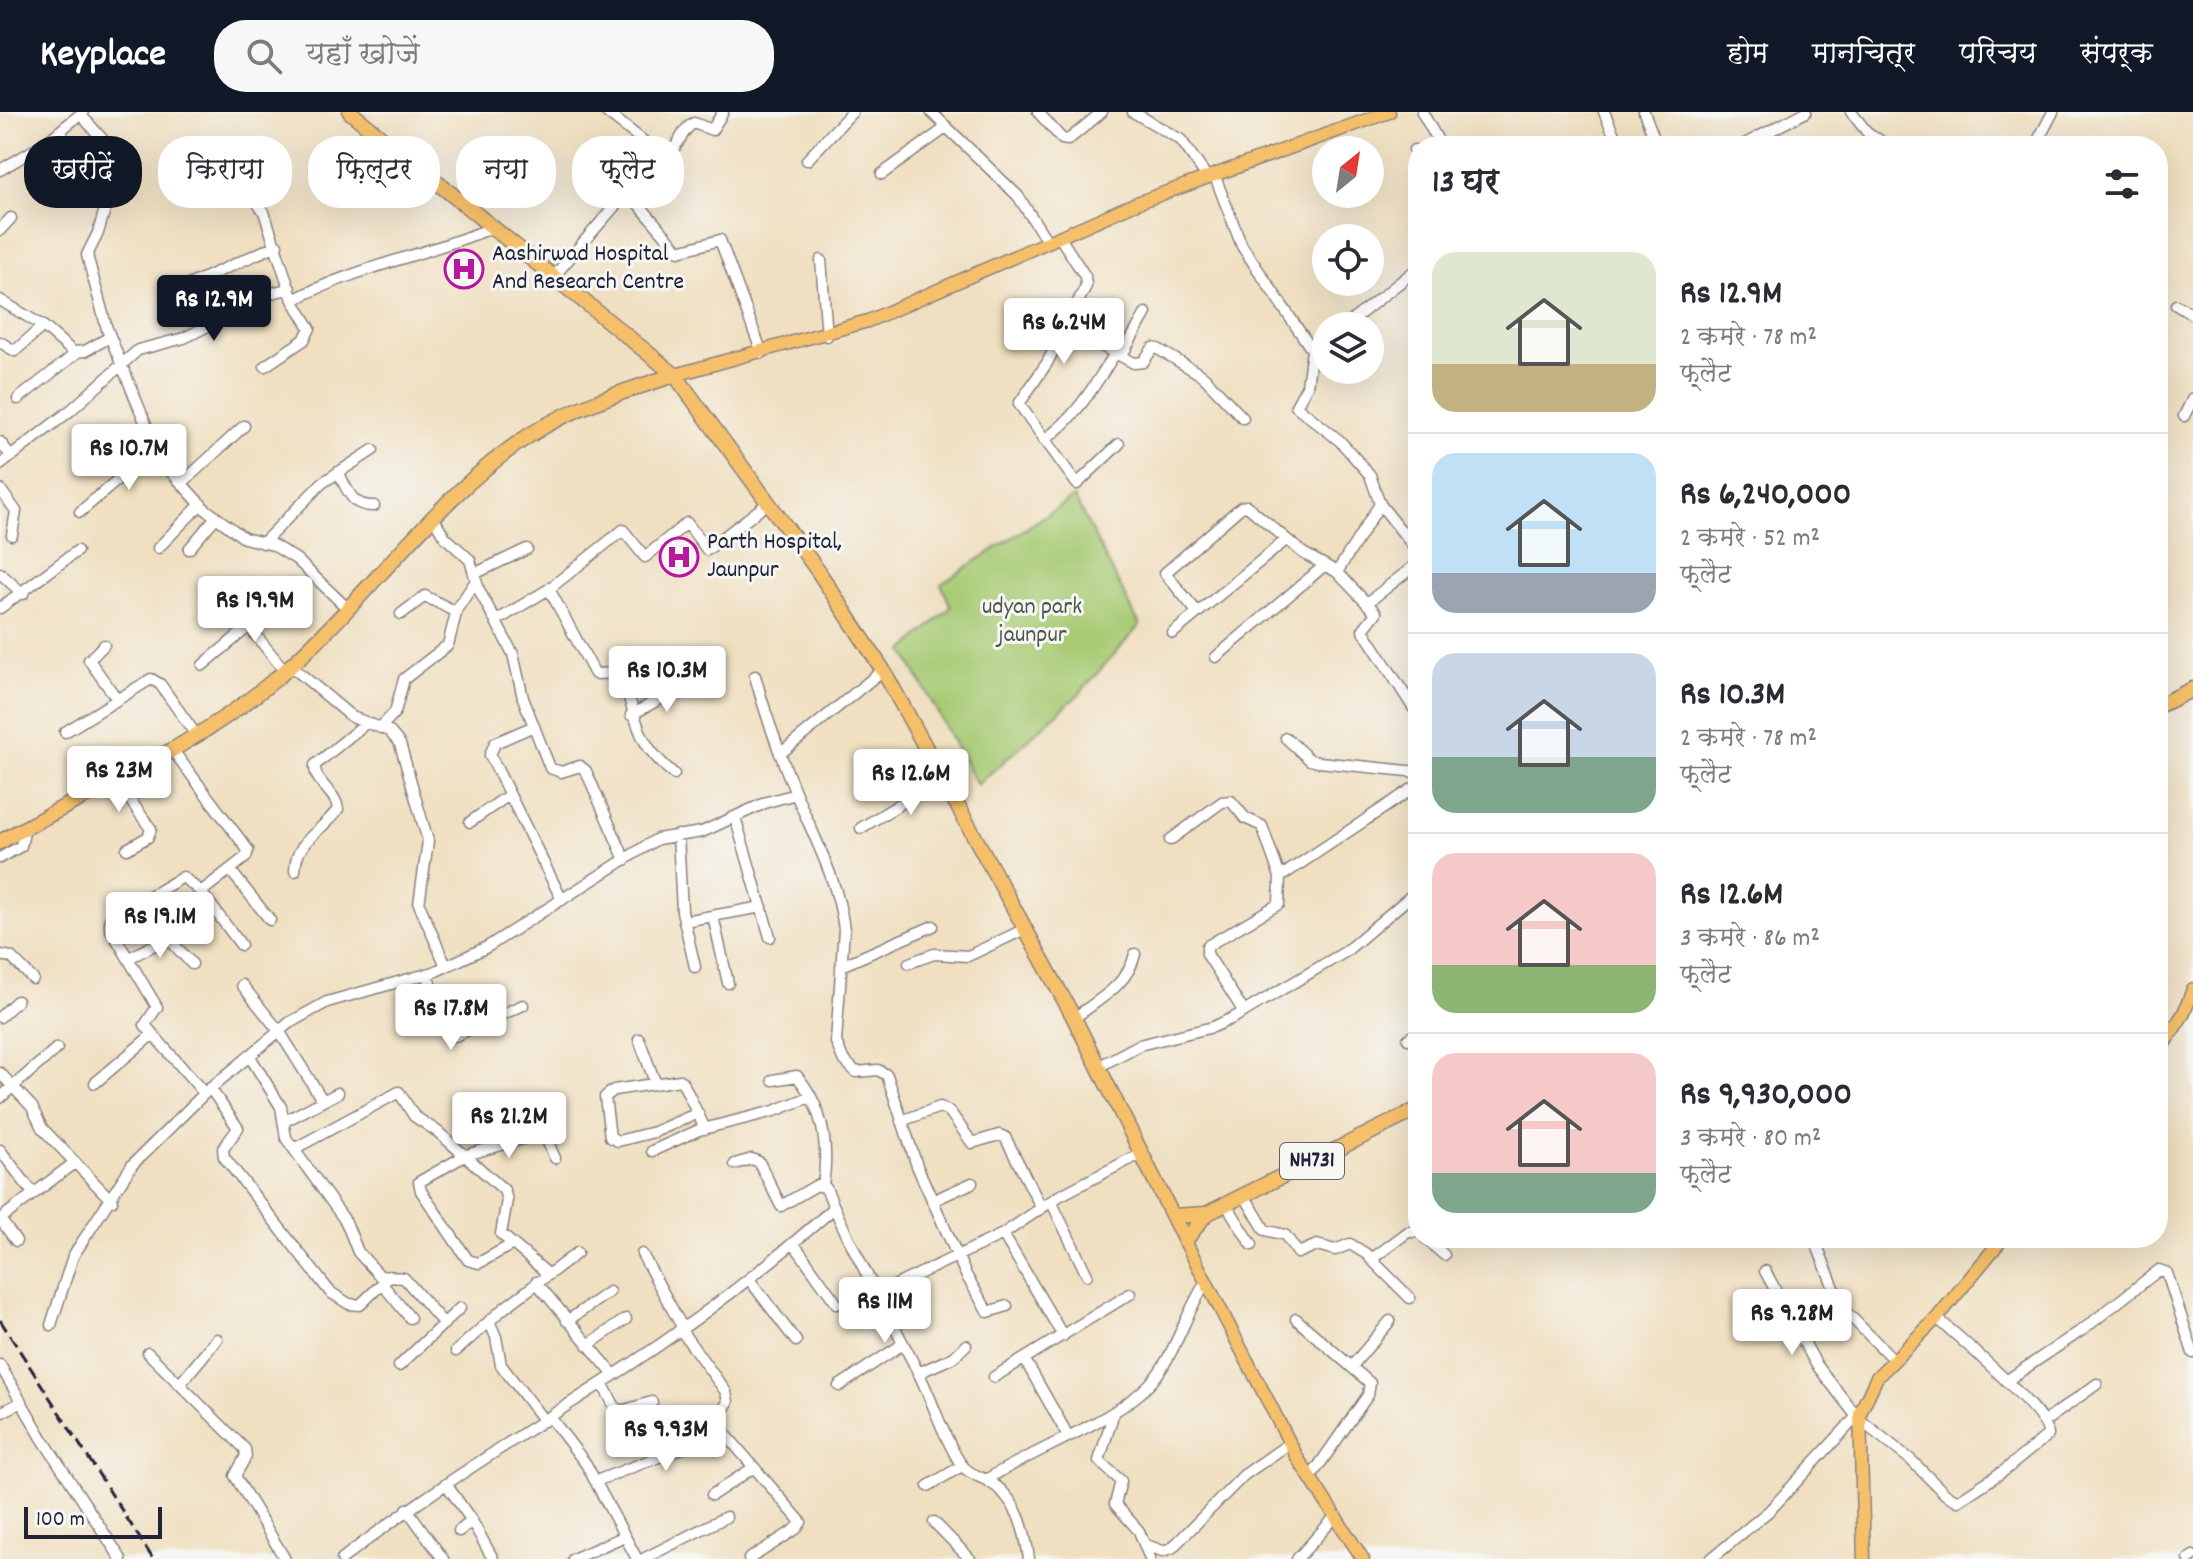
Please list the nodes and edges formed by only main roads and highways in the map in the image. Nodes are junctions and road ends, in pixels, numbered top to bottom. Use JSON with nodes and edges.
{"nodes":[{"id":1,"x":350,"y":112,"type":"edge"},
{"id":2,"x":1389,"y":112,"type":"edge"},
{"id":3,"x":675,"y":375,"type":"junction"},
{"id":4,"x":2193,"y":689,"type":"edge"},
{"id":5,"x":2168,"y":701,"type":"edge"},
{"id":6,"x":4,"y":840,"type":"edge"},
{"id":7,"x":2193,"y":989,"type":"edge"},
{"id":8,"x":2168,"y":1038,"type":"edge"},
{"id":9,"x":1408,"y":1116,"type":"edge"},
{"id":10,"x":1206,"y":1214,"type":"junction"},
{"id":11,"x":1173,"y":1216,"type":"junction"},
{"id":12,"x":1185,"y":1241,"type":"junction"},
{"id":13,"x":1995,"y":1248,"type":"edge"},
{"id":14,"x":1363,"y":1559,"type":"edge"},
{"id":15,"x":1864,"y":1559,"type":"edge"}],
"edges":[{"from":1,"to":3,"type":"highway"},
{"from":2,"to":3,"type":"main road"},
{"from":3,"to":6,"type":"highway"},
{"from":3,"to":11,"type":"highway"},
{"from":4,"to":5,"type":"highway"},
{"from":7,"to":8,"type":"main road"},
{"from":9,"to":10,"type":"highway","number":"NH731"},
{"from":10,"to":11,"type":"highway","number":"NH731"},
{"from":10,"to":12,"type":"highway","number":"NH731"},
{"from":11,"to":12,"type":"highway"},
{"from":12,"to":14,"type":"main road"},
{"from":13,"to":15,"type":"main road"}]}
